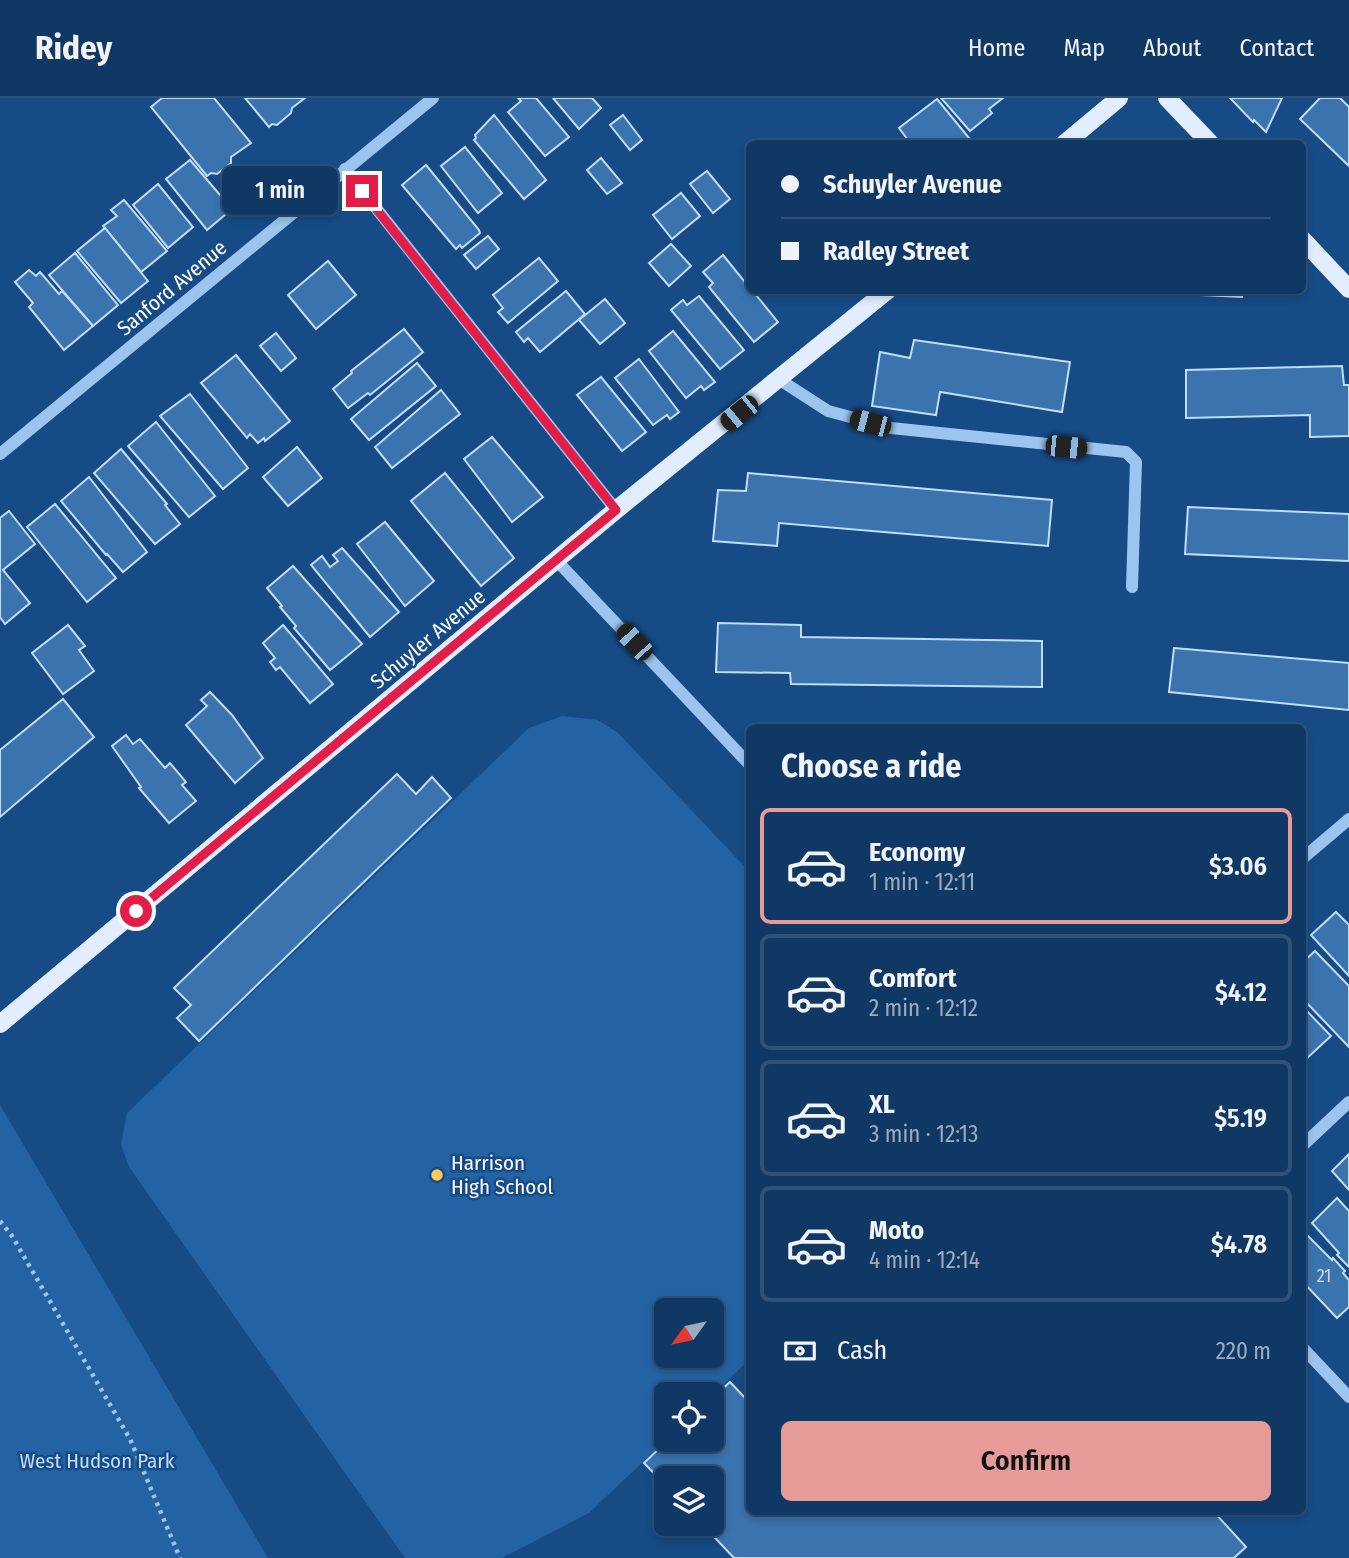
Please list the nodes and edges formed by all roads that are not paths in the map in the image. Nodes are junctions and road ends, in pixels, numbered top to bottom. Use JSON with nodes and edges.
{"nodes":[{"id":1,"x":433,"y":98,"type":"edge"},
{"id":2,"x":1119,"y":98,"type":"edge"},
{"id":3,"x":1167,"y":98,"type":"edge"},
{"id":4,"x":1069,"y":140,"type":"edge"},
{"id":5,"x":1207,"y":140,"type":"edge"},
{"id":6,"x":345,"y":169,"type":"junction"},
{"id":7,"x":1306,"y":243,"type":"edge"},
{"id":8,"x":1349,"y":289,"type":"edge"},
{"id":9,"x":883,"y":294,"type":"edge"},
{"id":10,"x":780,"y":380,"type":"junction"},
{"id":11,"x":0,"y":454,"type":"edge"},
{"id":12,"x":616,"y":510,"type":"junction"},
{"id":13,"x":557,"y":561,"type":"junction"},
{"id":14,"x":1132,"y":587,"type":"dead end"},
{"id":15,"x":746,"y":761,"type":"edge"},
{"id":16,"x":1349,"y":819,"type":"edge"},
{"id":17,"x":1306,"y":856,"type":"edge"},
{"id":18,"x":2,"y":1017,"type":"edge"},
{"id":19,"x":1349,"y":1102,"type":"edge"},
{"id":20,"x":1306,"y":1142,"type":"edge"},
{"id":21,"x":1306,"y":1351,"type":"edge"},
{"id":22,"x":1349,"y":1397,"type":"edge"}],
"edges":[{"from":1,"to":6,"type":"street","name":"Sanford Avenue"},
{"from":2,"to":4,"type":"main road"},
{"from":3,"to":5,"type":"main road"},
{"from":6,"to":11,"type":"street","name":"Sanford Avenue"},
{"from":6,"to":12,"type":"street"},
{"from":7,"to":8,"type":"main road"},
{"from":9,"to":10,"type":"main road","name":"Schuyler Avenue"},
{"from":10,"to":12,"type":"main road","name":"Schuyler Avenue"},
{"from":10,"to":14,"type":"street"},
{"from":12,"to":13,"type":"main road","name":"Schuyler Avenue"},
{"from":13,"to":15,"type":"street"},
{"from":13,"to":18,"type":"main road","name":"Schuyler Avenue"},
{"from":16,"to":17,"type":"street"},
{"from":19,"to":20,"type":"street"},
{"from":21,"to":22,"type":"street"}]}
